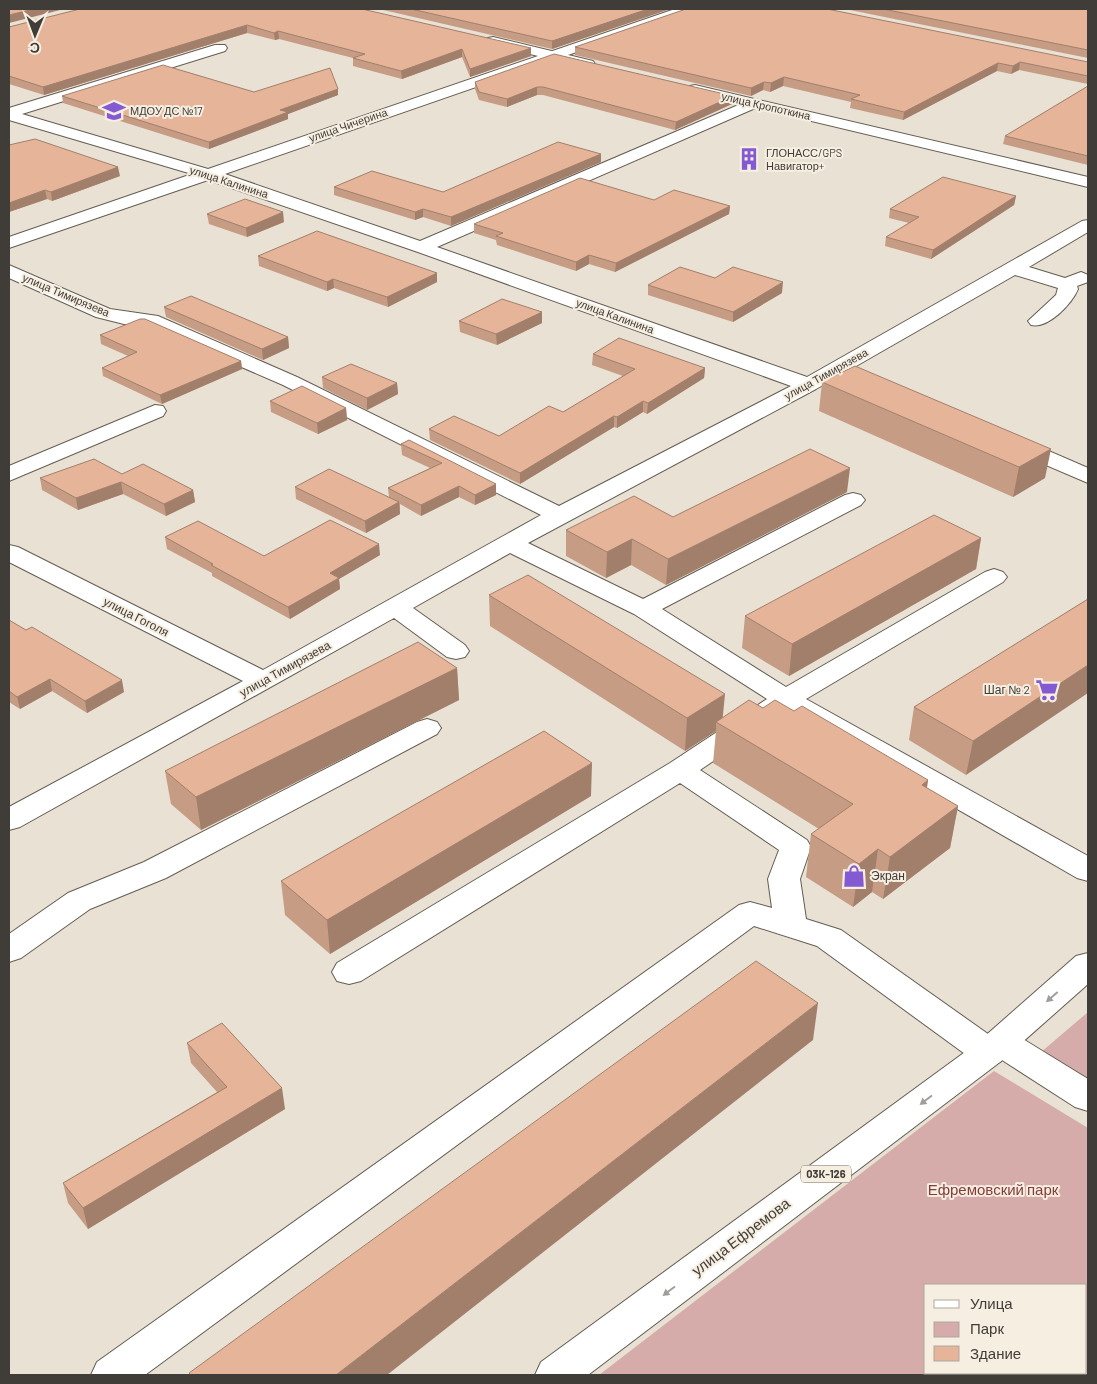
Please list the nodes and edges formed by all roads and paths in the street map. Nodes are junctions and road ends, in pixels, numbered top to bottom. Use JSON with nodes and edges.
{"nodes":[{"id":1,"x":687,"y":9,"type":"edge"},
{"id":2,"x":482,"y":39,"type":"edge"},
{"id":3,"x":220,"y":48,"type":"edge"},
{"id":4,"x":550,"y":55,"type":"junction"},
{"id":5,"x":606,"y":68,"type":"edge"},
{"id":6,"x":680,"y":86,"type":"edge"},
{"id":7,"x":755,"y":103,"type":"junction"},
{"id":8,"x":9,"y":114,"type":"edge"},
{"id":9,"x":63,"y":131,"type":"junction"},
{"id":10,"x":36,"y":139,"type":"edge"},
{"id":11,"x":208,"y":174,"type":"junction"},
{"id":12,"x":1088,"y":182,"type":"edge"},
{"id":13,"x":1088,"y":225,"type":"edge"},
{"id":14,"x":9,"y":243,"type":"edge"},
{"id":15,"x":421,"y":246,"type":"junction"},
{"id":16,"x":1013,"y":268,"type":"junction"},
{"id":17,"x":9,"y":271,"type":"edge"},
{"id":18,"x":1038,"y":321,"type":"dead end"},
{"id":19,"x":840,"y":367,"type":"junction"},
{"id":20,"x":866,"y":378,"type":"edge"},
{"id":21,"x":809,"y":385,"type":"junction"},
{"id":22,"x":155,"y":411,"type":"dead end"},
{"id":23,"x":999,"y":437,"type":"edge"},
{"id":24,"x":9,"y":474,"type":"edge"},
{"id":25,"x":1088,"y":476,"type":"edge"},
{"id":26,"x":853,"y":500,"type":"dead end"},
{"id":27,"x":559,"y":515,"type":"junction"},
{"id":28,"x":509,"y":543,"type":"junction"},
{"id":29,"x":9,"y":552,"type":"edge"},
{"id":30,"x":994,"y":578,"type":"dead end"},
{"id":31,"x":395,"y":607,"type":"junction"},
{"id":32,"x":643,"y":609,"type":"junction"},
{"id":33,"x":456,"y":651,"type":"dead end"},
{"id":34,"x":264,"y":681,"type":"junction"},
{"id":35,"x":786,"y":699,"type":"junction"},
{"id":36,"x":427,"y":728,"type":"dead end"},
{"id":37,"x":680,"y":770,"type":"junction"},
{"id":38,"x":9,"y":820,"type":"edge"},
{"id":39,"x":1088,"y":870,"type":"edge"},
{"id":40,"x":791,"y":926,"type":"junction"},
{"id":41,"x":9,"y":950,"type":"edge"},
{"id":42,"x":1088,"y":965,"type":"edge"},
{"id":43,"x":349,"y":972,"type":"dead end"},
{"id":44,"x":994,"y":1047,"type":"junction"},
{"id":45,"x":1088,"y":1096,"type":"edge"},
{"id":46,"x":112,"y":1375,"type":"edge"},
{"id":47,"x":556,"y":1375,"type":"edge"}],
"edges":[{"from":1,"to":4,"type":"street","name":"улица Чичерина"},
{"from":2,"to":4,"type":"street"},
{"from":3,"to":8,"type":"street","name":"улица Калинина"},
{"from":4,"to":5,"type":"street"},
{"from":4,"to":11,"type":"street","name":"улица Чичерина"},
{"from":6,"to":7,"type":"street","name":"улица Кропоткина"},
{"from":7,"to":12,"type":"street","name":"улица Кропоткина"},
{"from":7,"to":15,"type":"street"},
{"from":8,"to":9,"type":"street","name":"улица Калинина"},
{"from":9,"to":10,"type":"street"},
{"from":9,"to":11,"type":"street","name":"улица Калинина"},
{"from":11,"to":14,"type":"street","name":"улица Чичерина"},
{"from":11,"to":15,"type":"street","name":"улица Калинина"},
{"from":13,"to":16,"type":"street","name":"улица Тимирязева"},
{"from":15,"to":21,"type":"street","name":"улица Калинина"},
{"from":16,"to":18,"type":"street"},
{"from":16,"to":19,"type":"street","name":"улица Тимирязева"},
{"from":17,"to":27,"type":"street","name":"улица Тимирязева"},
{"from":19,"to":20,"type":"street"},
{"from":19,"to":21,"type":"street","name":"улица Тимирязева"},
{"from":21,"to":27,"type":"street","name":"улица Тимирязева"},
{"from":22,"to":24,"type":"street"},
{"from":23,"to":25,"type":"street"},
{"from":26,"to":32,"type":"street"},
{"from":27,"to":28,"type":"street","name":"улица Тимирязева"},
{"from":28,"to":31,"type":"street","name":"улица Тимирязева"},
{"from":28,"to":32,"type":"street"},
{"from":29,"to":34,"type":"street","name":"улица Гоголя"},
{"from":30,"to":35,"type":"street"},
{"from":31,"to":33,"type":"street"},
{"from":31,"to":34,"type":"street","name":"улица Тимирязева"},
{"from":32,"to":35,"type":"street"},
{"from":34,"to":38,"type":"street","name":"улица Тимирязева"},
{"from":35,"to":37,"type":"street"},
{"from":35,"to":39,"type":"street"},
{"from":36,"to":41,"type":"street"},
{"from":37,"to":40,"type":"street"},
{"from":37,"to":43,"type":"street"},
{"from":40,"to":44,"type":"street"},
{"from":40,"to":46,"type":"street"},
{"from":42,"to":44,"type":"street","name":"улица Ефремова","number":"03К-126","one_way":true},
{"from":44,"to":45,"type":"street"},
{"from":44,"to":47,"type":"street","name":"улица Ефремова","number":"03К-126","one_way":true}]}
